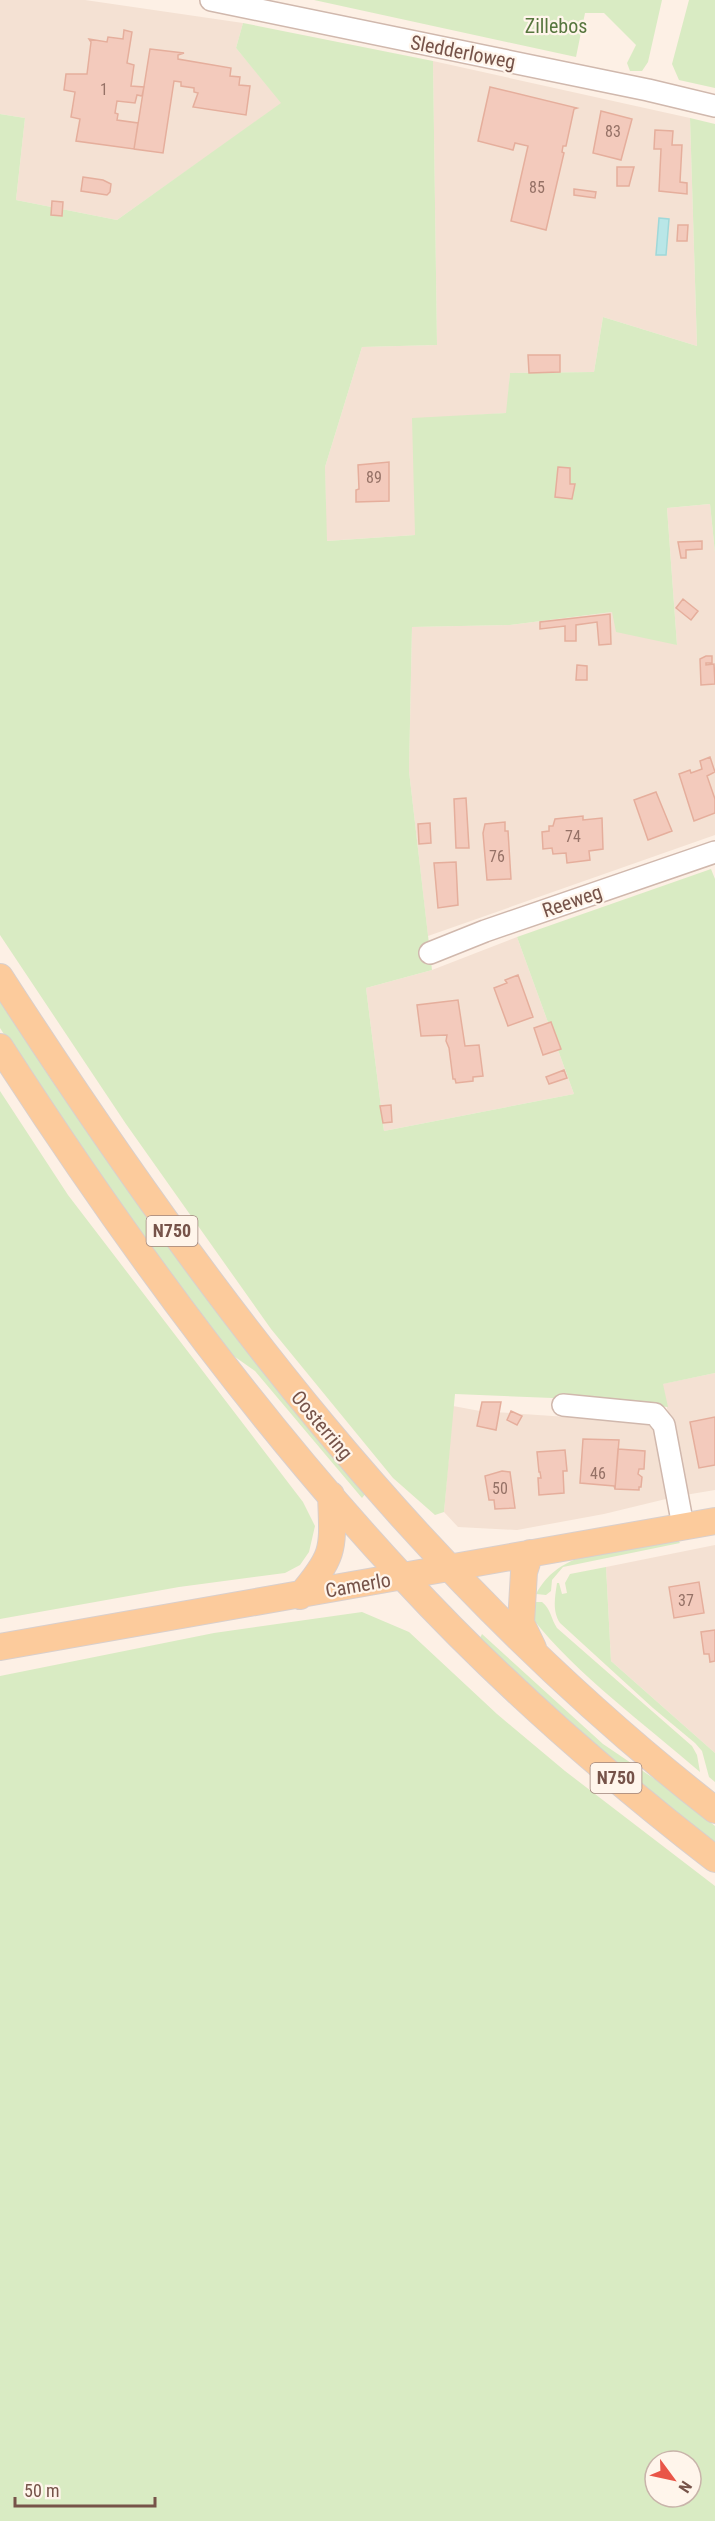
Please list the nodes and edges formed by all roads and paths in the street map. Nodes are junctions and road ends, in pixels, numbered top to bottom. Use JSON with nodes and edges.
{"nodes":[{"id":1,"x":211,"y":0,"type":"edge"},
{"id":2,"x":715,"y":106,"type":"edge"},
{"id":3,"x":715,"y":852,"type":"edge"},
{"id":4,"x":430,"y":953,"type":"dead end"},
{"id":5,"x":0,"y":977,"type":"edge"},
{"id":6,"x":0,"y":1047,"type":"edge"},
{"id":7,"x":563,"y":1405,"type":"dead end"},
{"id":8,"x":331,"y":1495,"type":"junction"},
{"id":9,"x":715,"y":1521,"type":"edge"},
{"id":10,"x":683,"y":1526,"type":"junction"},
{"id":11,"x":530,"y":1553,"type":"junction"},
{"id":12,"x":449,"y":1569,"type":"junction"},
{"id":13,"x":403,"y":1577,"type":"junction"},
{"id":14,"x":300,"y":1596,"type":"junction"},
{"id":15,"x":0,"y":1647,"type":"edge"},
{"id":16,"x":537,"y":1656,"type":"junction"},
{"id":17,"x":715,"y":1810,"type":"edge"},
{"id":18,"x":715,"y":1859,"type":"edge"}],
"edges":[{"from":1,"to":2,"type":"street","name":"Sledderloweg"},
{"from":3,"to":4,"type":"street","name":"Reeweg"},
{"from":5,"to":12,"type":"main road","name":"Oosterring","number":"N750"},
{"from":6,"to":8,"type":"main road","name":"Oosterring","number":"N750"},
{"from":7,"to":10,"type":"street"},
{"from":8,"to":13,"type":"main road","name":"Oosterring","number":"N750"},
{"from":8,"to":14,"type":"main road"},
{"from":9,"to":10,"type":"main road","name":"Camerlo"},
{"from":10,"to":11,"type":"main road","name":"Camerlo"},
{"from":11,"to":12,"type":"main road","name":"Camerlo"},
{"from":11,"to":16,"type":"main road"},
{"from":12,"to":13,"type":"main road","name":"Camerlo"},
{"from":12,"to":16,"type":"main road","name":"Oosterring","number":"N750"},
{"from":13,"to":14,"type":"main road","name":"Camerlo"},
{"from":13,"to":18,"type":"main road","name":"Oosterring","number":"N750"},
{"from":14,"to":15,"type":"main road","name":"Camerlo"},
{"from":16,"to":17,"type":"main road","name":"Oosterring","number":"N750"}]}
